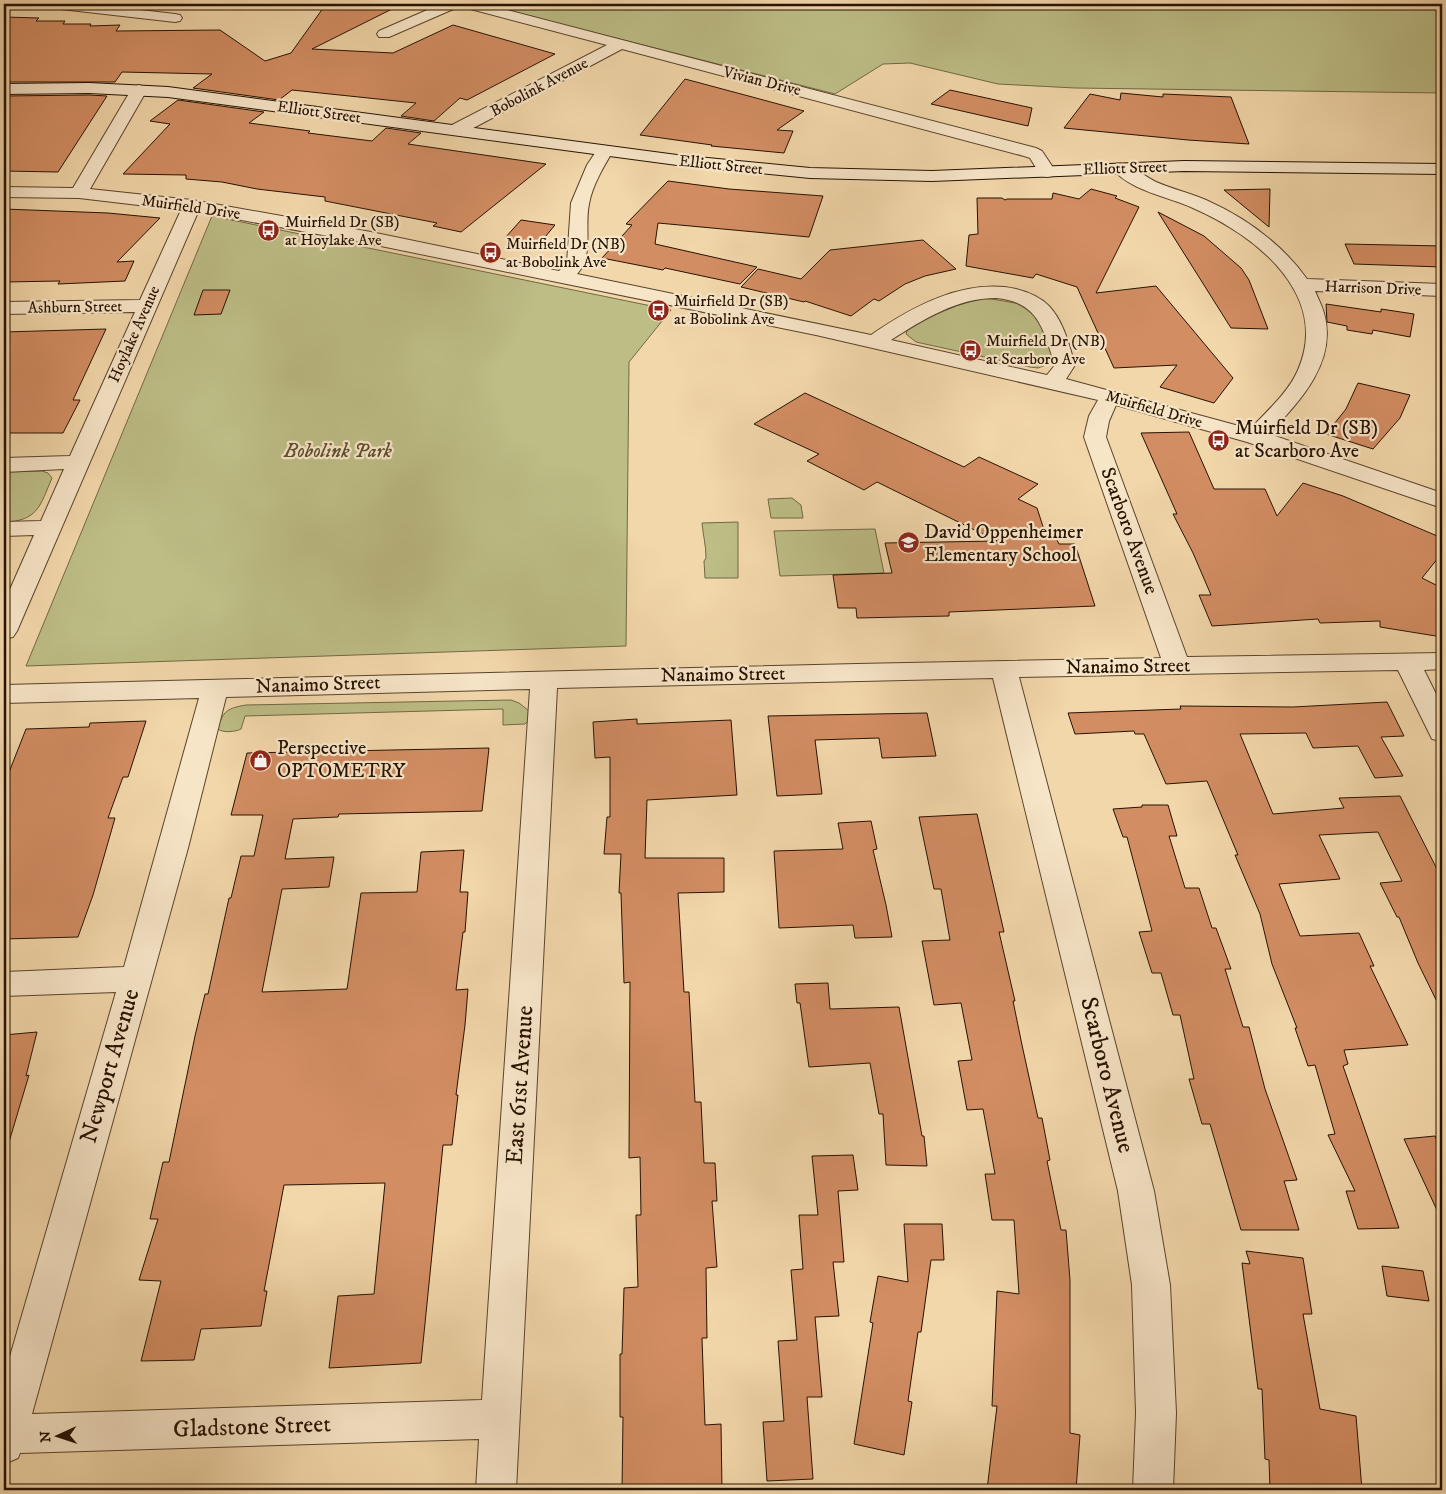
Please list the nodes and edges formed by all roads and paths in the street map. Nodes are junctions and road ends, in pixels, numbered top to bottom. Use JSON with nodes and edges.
{"nodes":[{"id":1,"x":52,"y":4,"type":"edge"},
{"id":2,"x":453,"y":4,"type":"edge"},
{"id":3,"x":468,"y":4,"type":"edge"},
{"id":4,"x":175,"y":18,"type":"dead end"},
{"id":5,"x":384,"y":34,"type":"dead end"},
{"id":6,"x":622,"y":44,"type":"junction"},
{"id":7,"x":4,"y":89,"type":"edge"},
{"id":8,"x":139,"y":90,"type":"junction"},
{"id":9,"x":456,"y":130,"type":"junction"},
{"id":10,"x":605,"y":151,"type":"junction"},
{"id":11,"x":1121,"y":168,"type":"junction"},
{"id":12,"x":1442,"y":169,"type":"edge"},
{"id":13,"x":1047,"y":172,"type":"junction"},
{"id":14,"x":4,"y":192,"type":"edge"},
{"id":15,"x":79,"y":193,"type":"junction"},
{"id":16,"x":192,"y":205,"type":"junction"},
{"id":17,"x":564,"y":277,"type":"junction"},
{"id":18,"x":1303,"y":285,"type":"junction"},
{"id":19,"x":1442,"y":290,"type":"edge"},
{"id":20,"x":146,"y":306,"type":"junction"},
{"id":21,"x":4,"y":308,"type":"edge"},
{"id":22,"x":875,"y":342,"type":"junction"},
{"id":23,"x":1053,"y":382,"type":"junction"},
{"id":24,"x":1111,"y":397,"type":"junction"},
{"id":25,"x":1255,"y":437,"type":"junction"},
{"id":26,"x":77,"y":462,"type":"junction"},
{"id":27,"x":4,"y":465,"type":"edge"},
{"id":28,"x":1442,"y":501,"type":"edge"},
{"id":29,"x":48,"y":528,"type":"junction"},
{"id":30,"x":4,"y":529,"type":"edge"},
{"id":31,"x":4,"y":631,"type":"edge"},
{"id":32,"x":1442,"y":661,"type":"edge"},
{"id":33,"x":1407,"y":662,"type":"junction"},
{"id":34,"x":1178,"y":666,"type":"junction"},
{"id":35,"x":1004,"y":669,"type":"junction"},
{"id":36,"x":544,"y":680,"type":"junction"},
{"id":37,"x":215,"y":688,"type":"junction"},
{"id":38,"x":4,"y":694,"type":"edge"},
{"id":39,"x":1442,"y":732,"type":"edge"},
{"id":40,"x":134,"y":979,"type":"junction"},
{"id":41,"x":4,"y":984,"type":"edge"},
{"id":42,"x":499,"y":1419,"type":"junction"},
{"id":43,"x":5,"y":1438,"type":"edge"},
{"id":44,"x":496,"y":1490,"type":"edge"},
{"id":45,"x":1153,"y":1490,"type":"edge"}],
"edges":[{"from":1,"to":4,"type":"street"},
{"from":2,"to":5,"type":"street"},
{"from":3,"to":6,"type":"street","name":"Vivian Drive"},
{"from":6,"to":9,"type":"street","name":"Bobolink Avenue"},
{"from":6,"to":13,"type":"street","name":"Vivian Drive"},
{"from":7,"to":8,"type":"street","name":"Elliott Street"},
{"from":8,"to":9,"type":"street","name":"Elliott Street"},
{"from":8,"to":15,"type":"street"},
{"from":9,"to":10,"type":"street","name":"Elliott Street"},
{"from":10,"to":13,"type":"street","name":"Elliott Street"},
{"from":10,"to":17,"type":"street"},
{"from":11,"to":12,"type":"street","name":"Elliott Street"},
{"from":11,"to":13,"type":"street","name":"Elliott Street"},
{"from":11,"to":18,"type":"street"},
{"from":14,"to":15,"type":"street","name":"Muirfield Drive"},
{"from":15,"to":16,"type":"street","name":"Muirfield Drive"},
{"from":16,"to":17,"type":"street","name":"Muirfield Drive"},
{"from":16,"to":20,"type":"street","name":"Hoylake Avenue"},
{"from":17,"to":22,"type":"street","name":"Muirfield Drive"},
{"from":18,"to":19,"type":"street","name":"Harrison Drive"},
{"from":18,"to":25,"type":"street"},
{"from":20,"to":21,"type":"street","name":"Ashburn Street"},
{"from":20,"to":26,"type":"street","name":"Hoylake Avenue"},
{"from":22,"to":23,"type":"street","name":"Muirfield Drive"},
{"from":22,"to":23,"type":"street"},
{"from":23,"to":24,"type":"street","name":"Muirfield Drive"},
{"from":24,"to":25,"type":"street","name":"Muirfield Drive"},
{"from":24,"to":34,"type":"street","name":"Scarboro Avenue"},
{"from":25,"to":28,"type":"street","name":"Muirfield Drive"},
{"from":26,"to":27,"type":"street"},
{"from":26,"to":29,"type":"street","name":"Hoylake Avenue"},
{"from":29,"to":30,"type":"street"},
{"from":29,"to":31,"type":"street","name":"Hoylake Avenue"},
{"from":32,"to":33,"type":"street","name":"Nanaimo Street"},
{"from":33,"to":34,"type":"street","name":"Nanaimo Street"},
{"from":33,"to":39,"type":"street"},
{"from":34,"to":35,"type":"street","name":"Nanaimo Street"},
{"from":35,"to":36,"type":"street","name":"Nanaimo Street"},
{"from":35,"to":45,"type":"street","name":"Scarboro Avenue"},
{"from":36,"to":37,"type":"street","name":"Nanaimo Street"},
{"from":36,"to":42,"type":"street","name":"East 61st Avenue"},
{"from":37,"to":38,"type":"street","name":"Nanaimo Street"},
{"from":37,"to":40,"type":"street","name":"Newport Avenue"},
{"from":40,"to":41,"type":"street"},
{"from":40,"to":43,"type":"street","name":"Newport Avenue"},
{"from":42,"to":43,"type":"street","name":"Gladstone Street"},
{"from":42,"to":44,"type":"street","name":"East 61st Avenue"}]}
